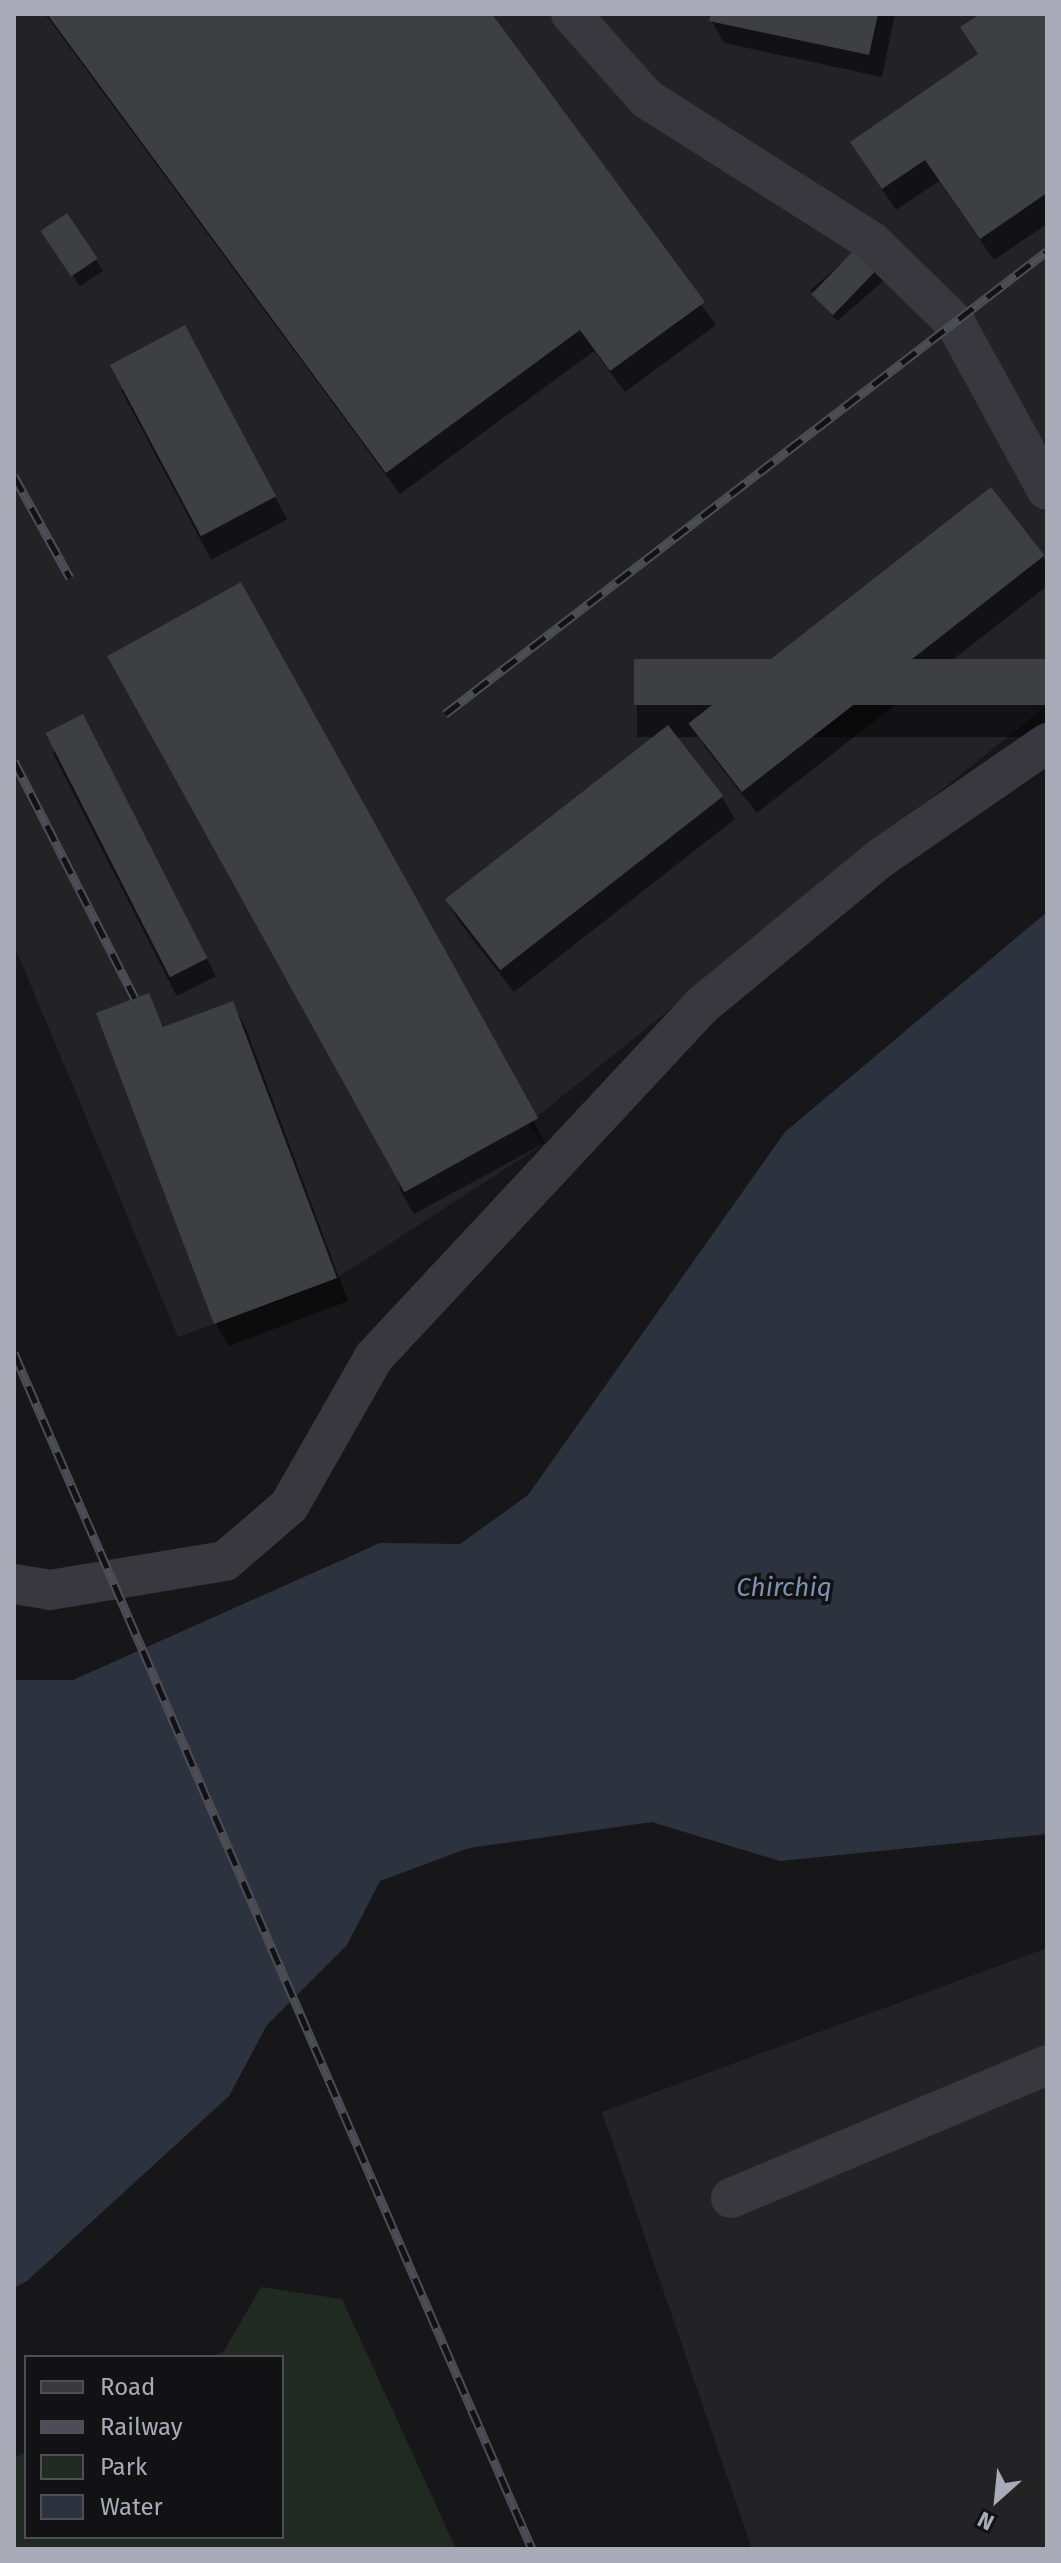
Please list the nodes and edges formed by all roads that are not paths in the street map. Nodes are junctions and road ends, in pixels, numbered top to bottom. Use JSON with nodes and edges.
{"nodes":[{"id":1,"x":571,"y":14,"type":"edge"},
{"id":2,"x":1047,"y":490,"type":"edge"},
{"id":3,"x":1047,"y":743,"type":"edge"},
{"id":4,"x":14,"y":1584,"type":"edge"},
{"id":5,"x":1047,"y":2065,"type":"edge"},
{"id":6,"x":731,"y":2198,"type":"dead end"}],
"edges":[{"from":1,"to":2,"type":"street"},
{"from":3,"to":4,"type":"street"},
{"from":5,"to":6,"type":"street"}]}
